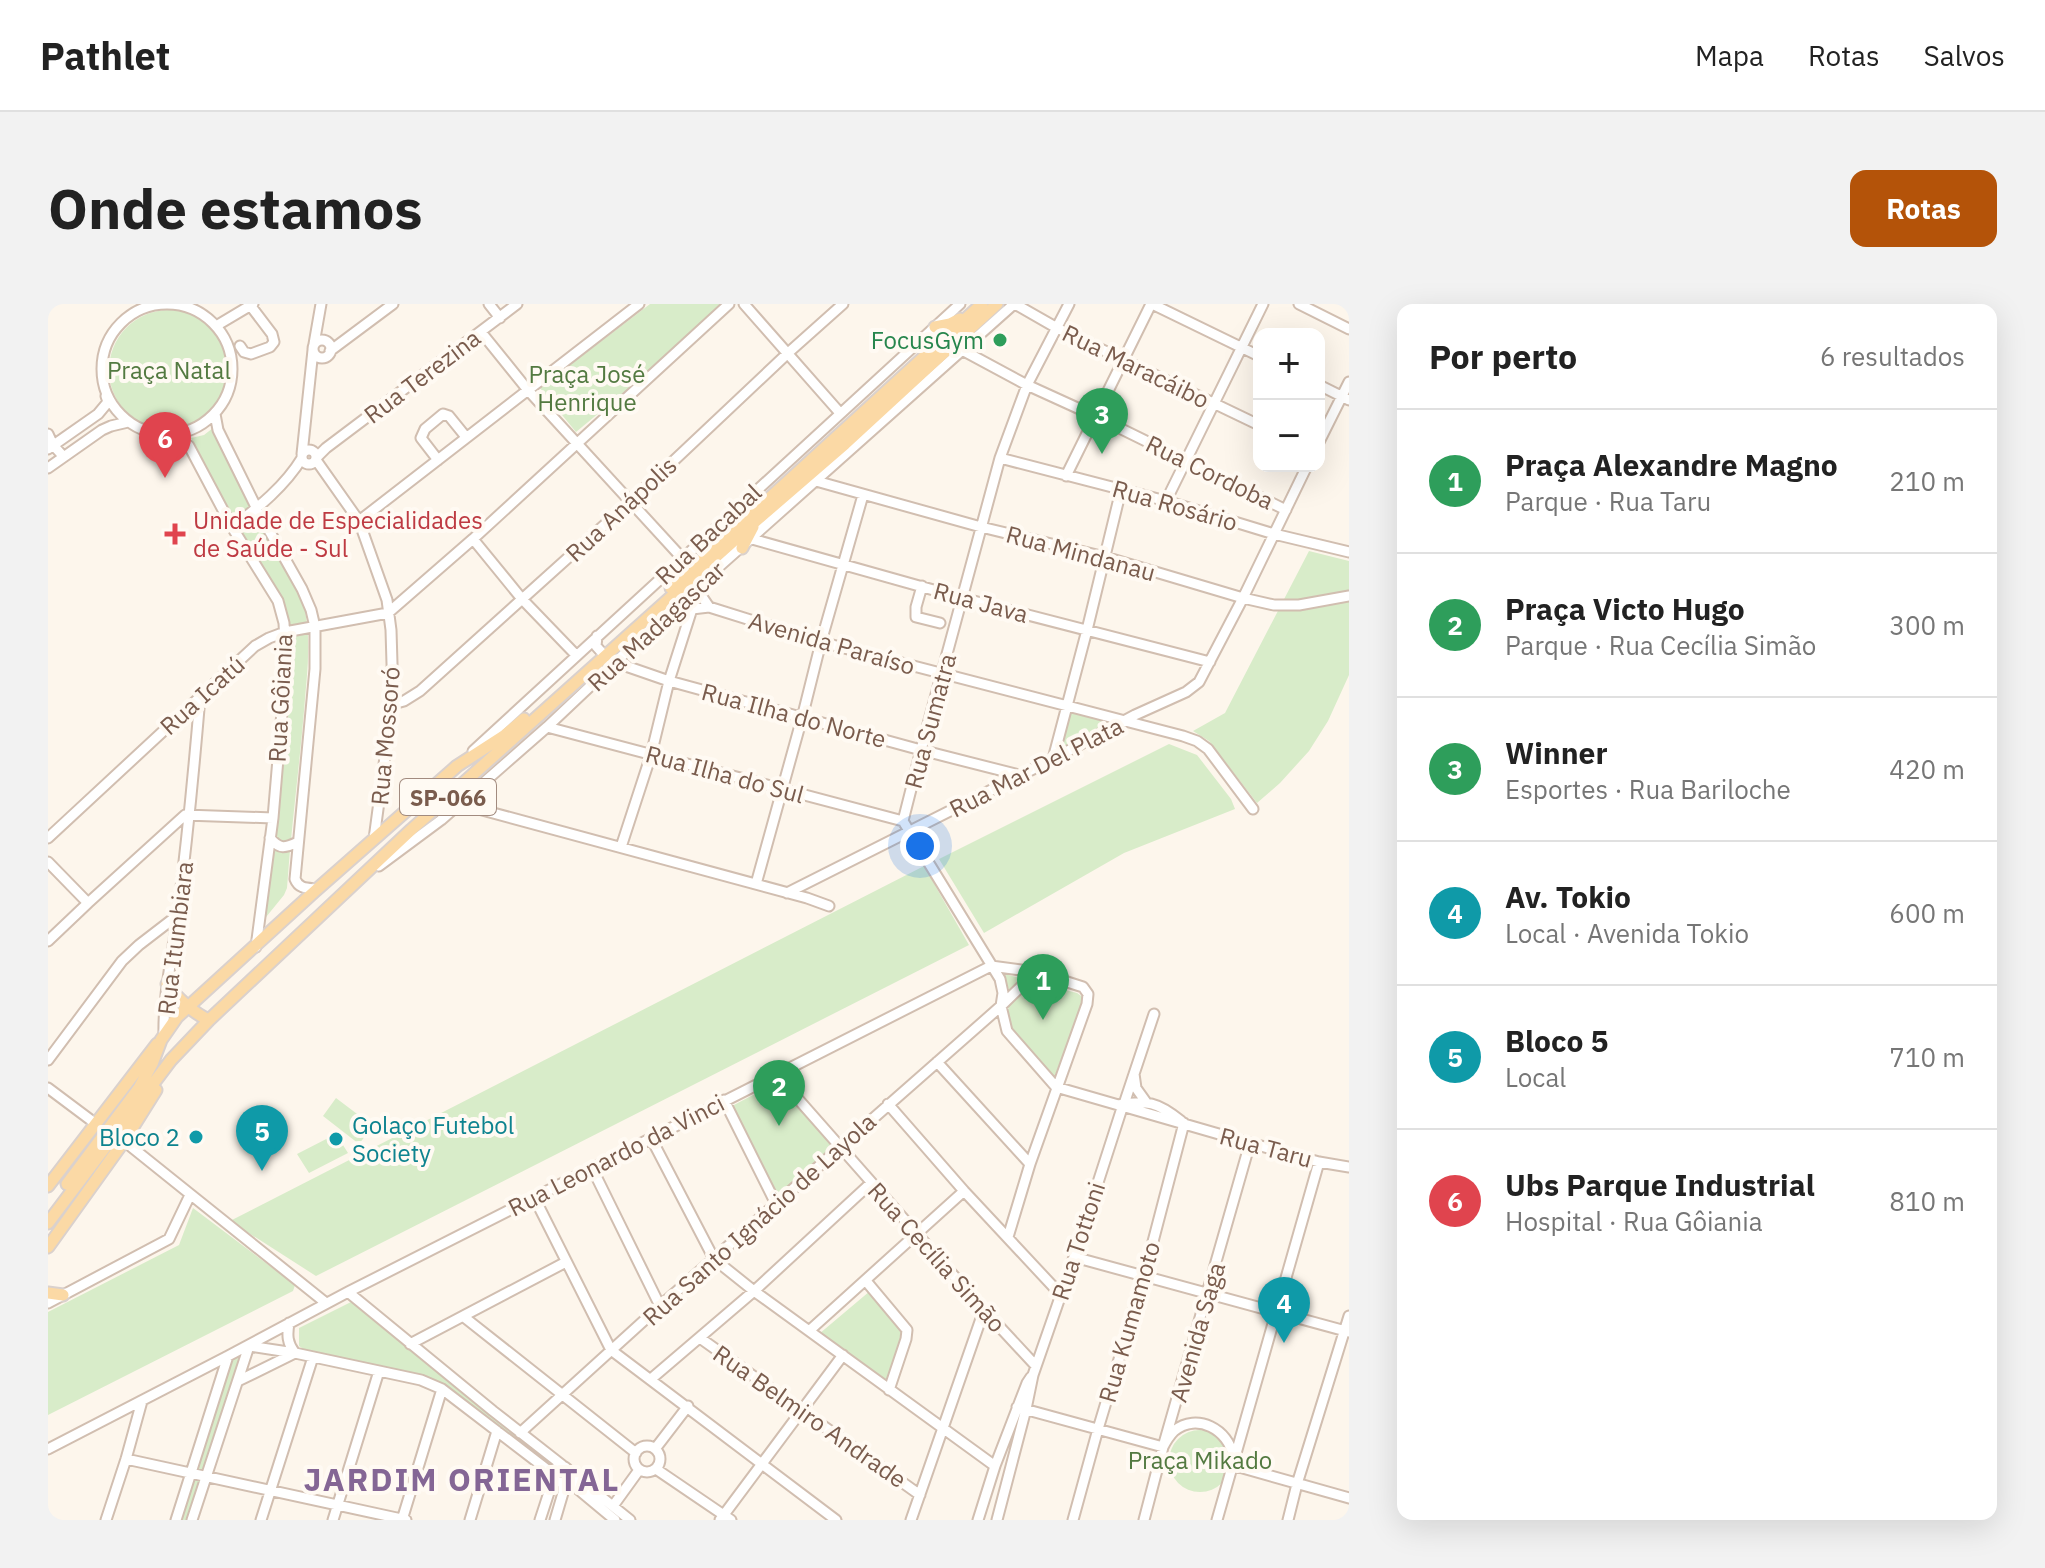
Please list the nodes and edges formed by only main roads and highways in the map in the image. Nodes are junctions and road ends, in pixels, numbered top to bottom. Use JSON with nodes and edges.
{"nodes":[{"id":1,"x":997,"y":304,"type":"edge"},
{"id":2,"x":980,"y":306,"type":"edge"},
{"id":3,"x":935,"y":327,"type":"road end"},
{"id":4,"x":959,"y":346,"type":"junction"},
{"id":5,"x":943,"y":366,"type":"road end"},
{"id":6,"x":756,"y":521,"type":"junction"},
{"id":7,"x":747,"y":544,"type":"road end"},
{"id":8,"x":690,"y":578,"type":"junction"},
{"id":9,"x":602,"y":654,"type":"junction"},
{"id":10,"x":399,"y":816,"type":"junction"},
{"id":11,"x":411,"y":830,"type":"junction"},
{"id":12,"x":167,"y":984,"type":"road end"},
{"id":13,"x":189,"y":1005,"type":"junction"},
{"id":14,"x":209,"y":1020,"type":"junction"},
{"id":15,"x":162,"y":1037,"type":"junction"},
{"id":16,"x":171,"y":1060,"type":"junction"},
{"id":17,"x":48,"y":1186,"type":"edge"},
{"id":18,"x":48,"y":1211,"type":"edge"},
{"id":19,"x":48,"y":1223,"type":"edge"},
{"id":20,"x":48,"y":1247,"type":"edge"},
{"id":21,"x":48,"y":1293,"type":"edge"},
{"id":22,"x":63,"y":1295,"type":"road end"}],
"edges":[{"from":1,"to":4,"type":"main road","number":"SP-066"},
{"from":2,"to":3,"type":"main road"},
{"from":2,"to":8,"type":"main road","number":"SP-066"},
{"from":4,"to":5,"type":"main road"},
{"from":4,"to":6,"type":"main road","number":"SP-066"},
{"from":6,"to":7,"type":"main road"},
{"from":6,"to":8,"type":"main road","number":"SP-066"},
{"from":8,"to":9,"type":"main road","number":"SP-066"},
{"from":9,"to":10,"type":"main road","number":"SP-066"},
{"from":9,"to":11,"type":"main road","number":"SP-066"},
{"from":10,"to":11,"type":"main road"},
{"from":10,"to":13,"type":"main road","number":"SP-066"},
{"from":11,"to":14,"type":"main road","number":"SP-066"},
{"from":12,"to":13,"type":"main road"},
{"from":13,"to":14,"type":"main road"},
{"from":13,"to":15,"type":"main road","number":"SP-066"},
{"from":14,"to":16,"type":"main road","number":"SP-066"},
{"from":15,"to":17,"type":"main road"},
{"from":15,"to":18,"type":"main road","number":"SP-066"},
{"from":16,"to":19,"type":"main road","number":"SP-066"},
{"from":16,"to":20,"type":"main road"},
{"from":21,"to":22,"type":"main road"}]}
